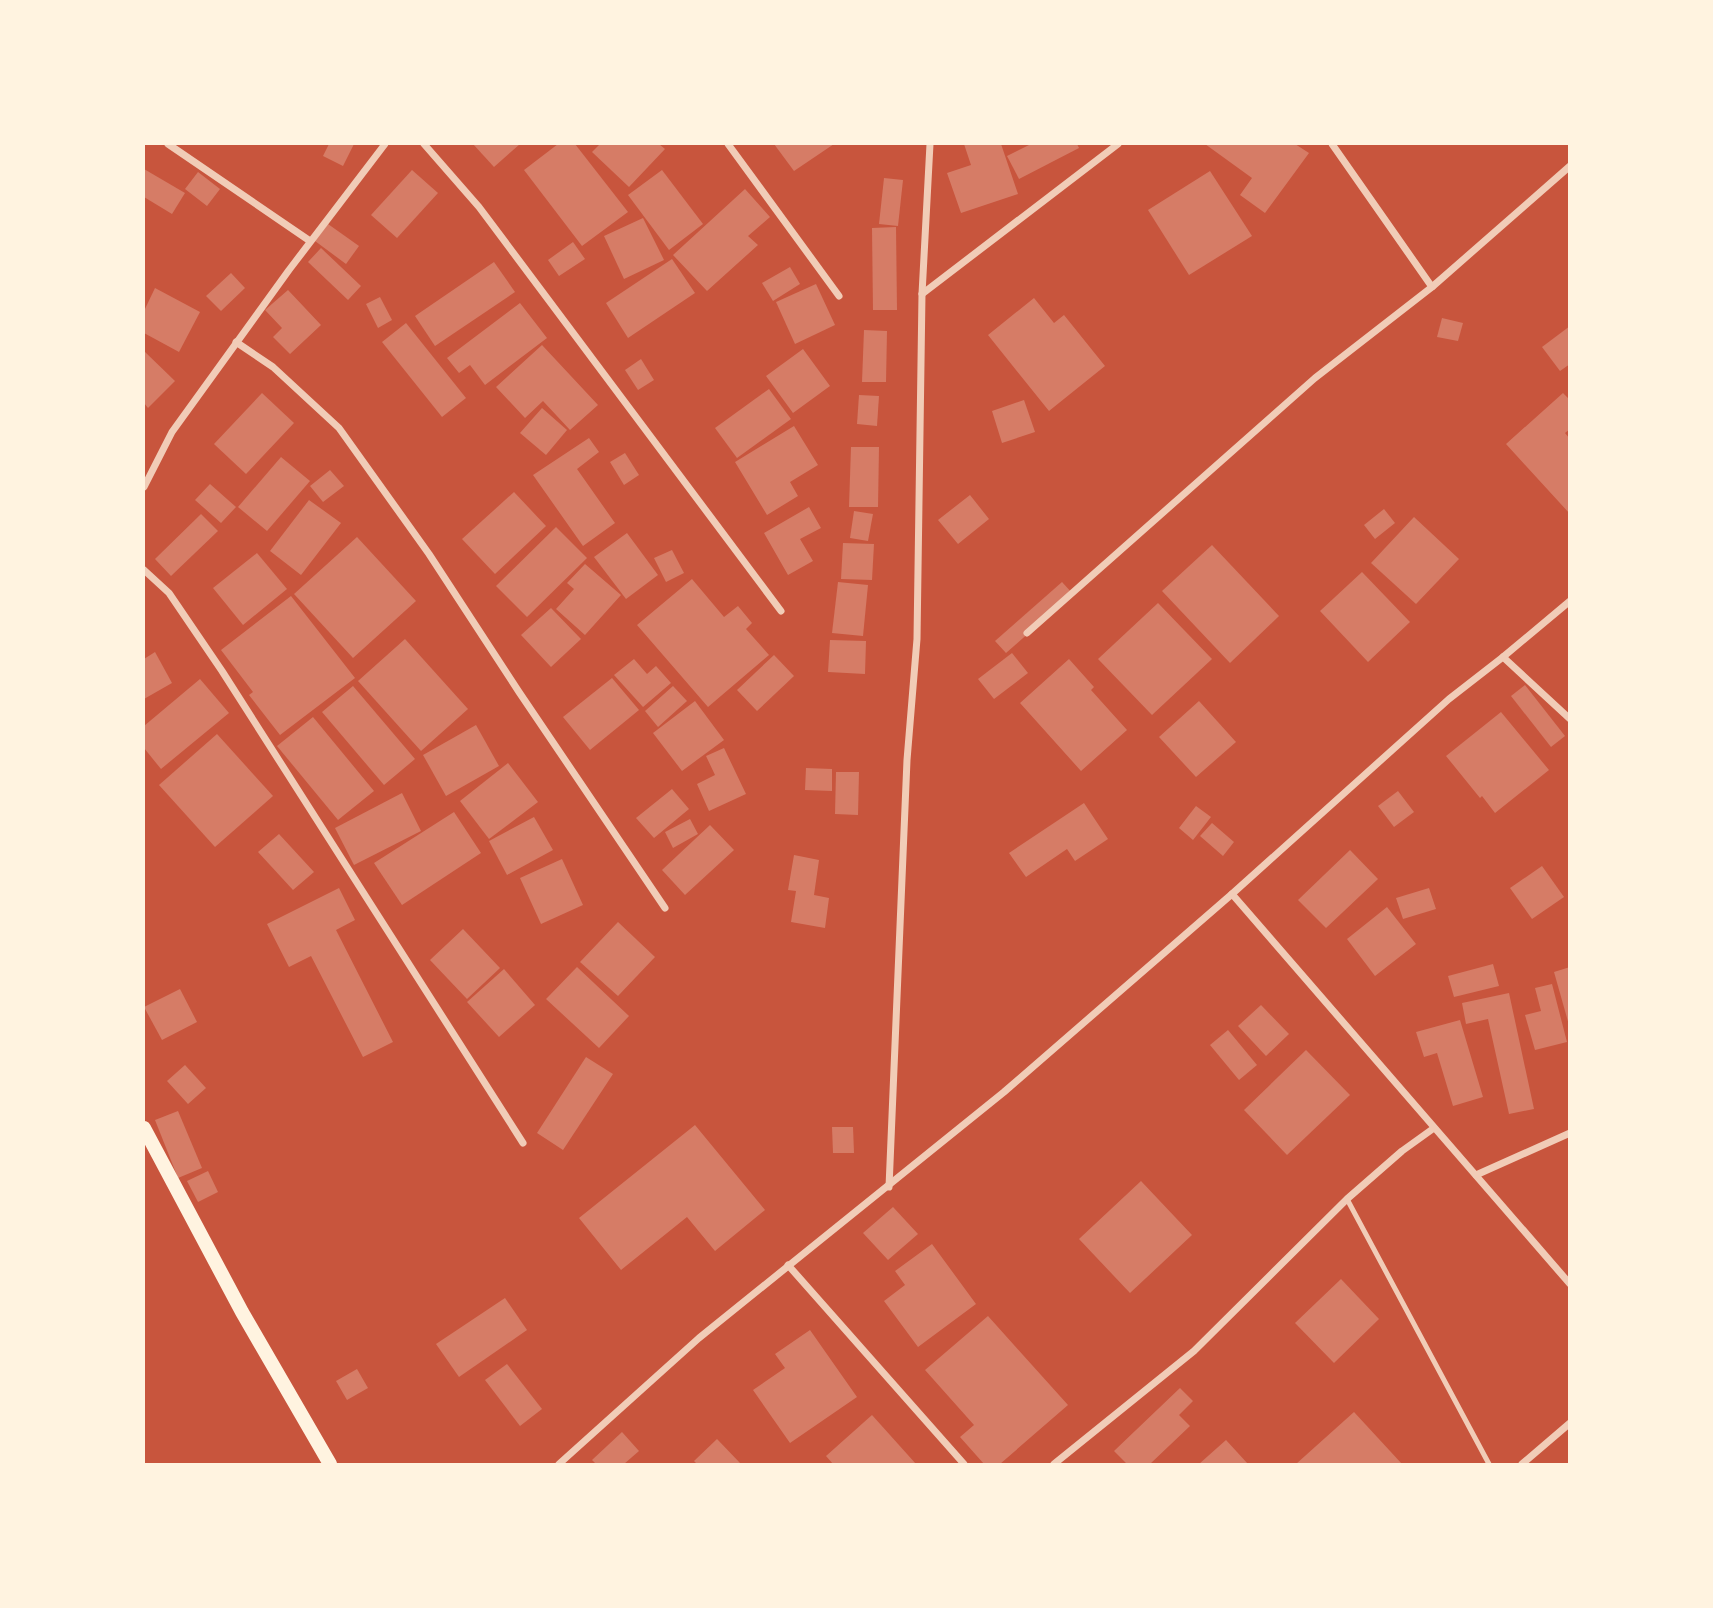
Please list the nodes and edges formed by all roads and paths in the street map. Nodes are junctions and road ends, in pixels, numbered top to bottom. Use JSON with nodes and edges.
{"nodes":[{"id":1,"x":168,"y":144,"type":"edge"},
{"id":2,"x":385,"y":144,"type":"edge"},
{"id":3,"x":424,"y":144,"type":"edge"},
{"id":4,"x":728,"y":144,"type":"edge"},
{"id":5,"x":930,"y":144,"type":"edge"},
{"id":6,"x":1118,"y":144,"type":"edge"},
{"id":7,"x":1332,"y":144,"type":"edge"},
{"id":8,"x":1570,"y":166,"type":"edge"},
{"id":9,"x":310,"y":241,"type":"junction"},
{"id":10,"x":1432,"y":287,"type":"junction"},
{"id":11,"x":922,"y":294,"type":"junction"},
{"id":12,"x":839,"y":296,"type":"dead end"},
{"id":13,"x":236,"y":342,"type":"junction"},
{"id":14,"x":144,"y":487,"type":"edge"},
{"id":15,"x":144,"y":570,"type":"edge"},
{"id":16,"x":1570,"y":600,"type":"edge"},
{"id":17,"x":780,"y":611,"type":"dead end"},
{"id":18,"x":1027,"y":633,"type":"dead end"},
{"id":19,"x":1503,"y":657,"type":"junction"},
{"id":20,"x":1570,"y":719,"type":"edge"},
{"id":21,"x":1233,"y":894,"type":"junction"},
{"id":22,"x":666,"y":908,"type":"dead end"},
{"id":23,"x":144,"y":1128,"type":"edge"},
{"id":24,"x":1434,"y":1128,"type":"junction"},
{"id":25,"x":1570,"y":1133,"type":"edge"},
{"id":26,"x":523,"y":1143,"type":"dead end"},
{"id":27,"x":1476,"y":1175,"type":"junction"},
{"id":28,"x":889,"y":1187,"type":"junction"},
{"id":29,"x":1347,"y":1199,"type":"junction"},
{"id":30,"x":789,"y":1265,"type":"junction"},
{"id":31,"x":1570,"y":1284,"type":"edge"},
{"id":32,"x":1570,"y":1423,"type":"edge"},
{"id":33,"x":330,"y":1465,"type":"edge"},
{"id":34,"x":559,"y":1465,"type":"edge"},
{"id":35,"x":964,"y":1465,"type":"edge"},
{"id":36,"x":1054,"y":1465,"type":"edge"},
{"id":37,"x":1489,"y":1465,"type":"edge"},
{"id":38,"x":1522,"y":1465,"type":"edge"}],
"edges":[{"from":1,"to":9,"type":"street"},
{"from":2,"to":9,"type":"street"},
{"from":3,"to":17,"type":"street"},
{"from":4,"to":12,"type":"street"},
{"from":5,"to":11,"type":"street"},
{"from":6,"to":11,"type":"street"},
{"from":7,"to":10,"type":"street"},
{"from":8,"to":10,"type":"street"},
{"from":9,"to":13,"type":"street"},
{"from":10,"to":18,"type":"street"},
{"from":11,"to":28,"type":"street"},
{"from":13,"to":14,"type":"street"},
{"from":13,"to":22,"type":"street"},
{"from":15,"to":26,"type":"street"},
{"from":16,"to":19,"type":"street"},
{"from":19,"to":20,"type":"street"},
{"from":19,"to":21,"type":"street"},
{"from":21,"to":24,"type":"street"},
{"from":21,"to":28,"type":"street"},
{"from":23,"to":33,"type":"main road"},
{"from":24,"to":27,"type":"street"},
{"from":24,"to":29,"type":"street"},
{"from":25,"to":27,"type":"street"},
{"from":27,"to":31,"type":"street"},
{"from":28,"to":30,"type":"street"},
{"from":29,"to":36,"type":"street"},
{"from":29,"to":37,"type":"lane"},
{"from":30,"to":34,"type":"street"},
{"from":30,"to":35,"type":"street"},
{"from":32,"to":38,"type":"street"}]}
